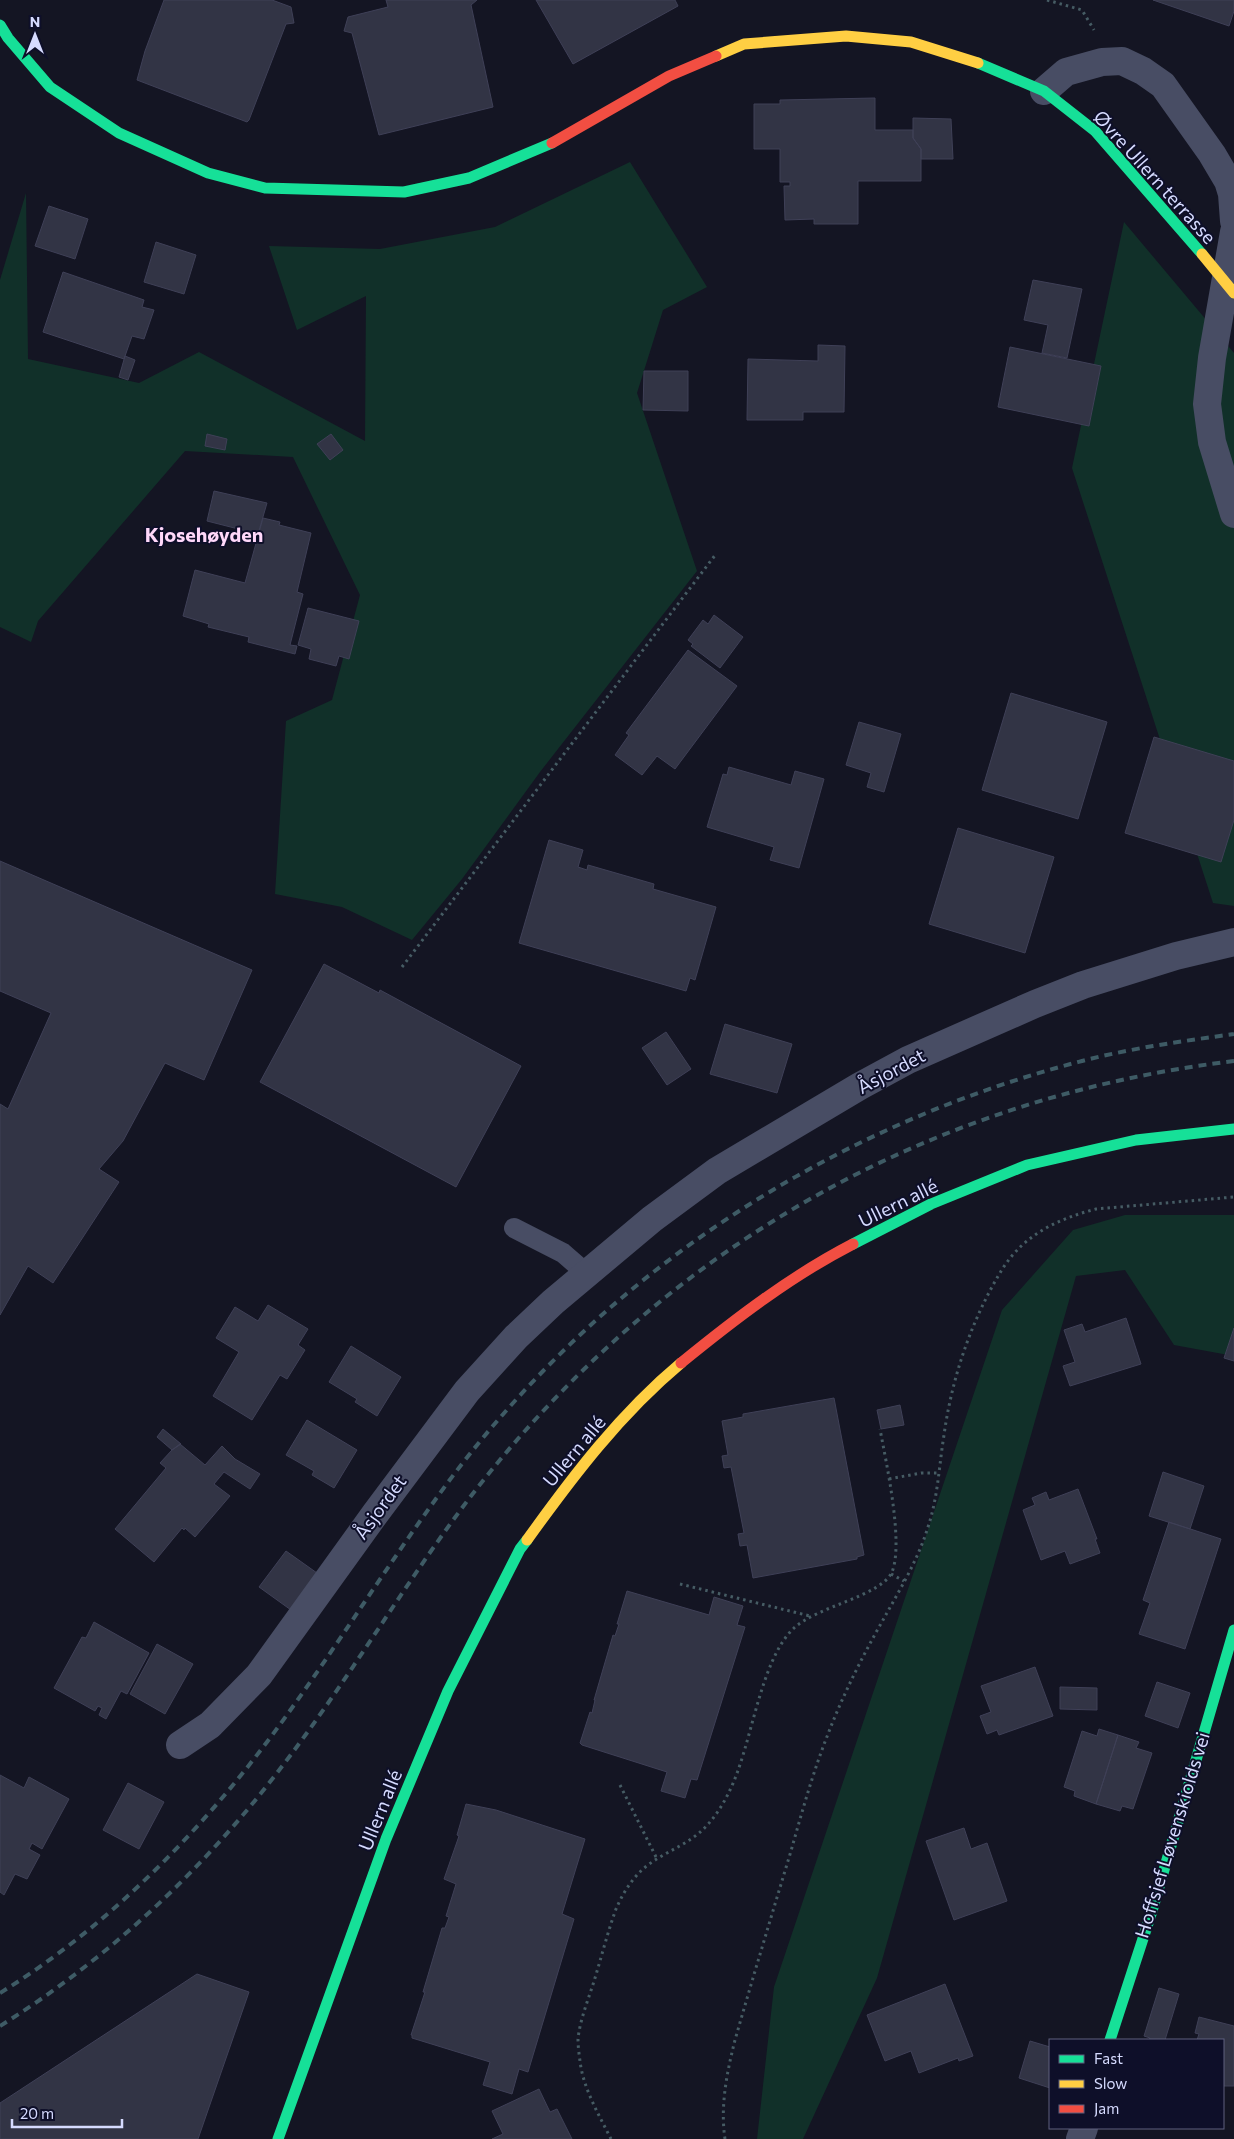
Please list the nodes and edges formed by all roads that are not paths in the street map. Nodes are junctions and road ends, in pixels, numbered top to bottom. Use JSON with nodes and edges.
{"nodes":[{"id":1,"x":0,"y":25,"type":"edge"},
{"id":2,"x":1044,"y":91,"type":"junction"},
{"id":3,"x":1234,"y":221,"type":"edge"},
{"id":4,"x":1234,"y":232,"type":"edge"},
{"id":5,"x":1234,"y":293,"type":"edge"},
{"id":6,"x":1234,"y":514,"type":"edge"},
{"id":7,"x":1234,"y":942,"type":"edge"},
{"id":8,"x":1234,"y":1130,"type":"edge"},
{"id":9,"x":514,"y":1228,"type":"dead end"},
{"id":10,"x":586,"y":1273,"type":"junction"},
{"id":11,"x":1234,"y":1630,"type":"edge"},
{"id":12,"x":180,"y":1745,"type":"dead end"},
{"id":13,"x":1110,"y":2039,"type":"edge"},
{"id":14,"x":278,"y":2139,"type":"edge"}],
"edges":[{"from":1,"to":2,"type":"street"},
{"from":2,"to":3,"type":"street"},
{"from":2,"to":5,"type":"street","name":"Øvre Ullern terrasse","bridge":true},
{"from":4,"to":6,"type":"street"},
{"from":7,"to":10,"type":"street","name":"Åsjordet"},
{"from":8,"to":14,"type":"street","name":"Ullern allé"},
{"from":9,"to":10,"type":"lane"},
{"from":10,"to":12,"type":"street","name":"Åsjordet"},
{"from":11,"to":13,"type":"street","name":"Hoffsjef Løvenskiolds vei"}]}
